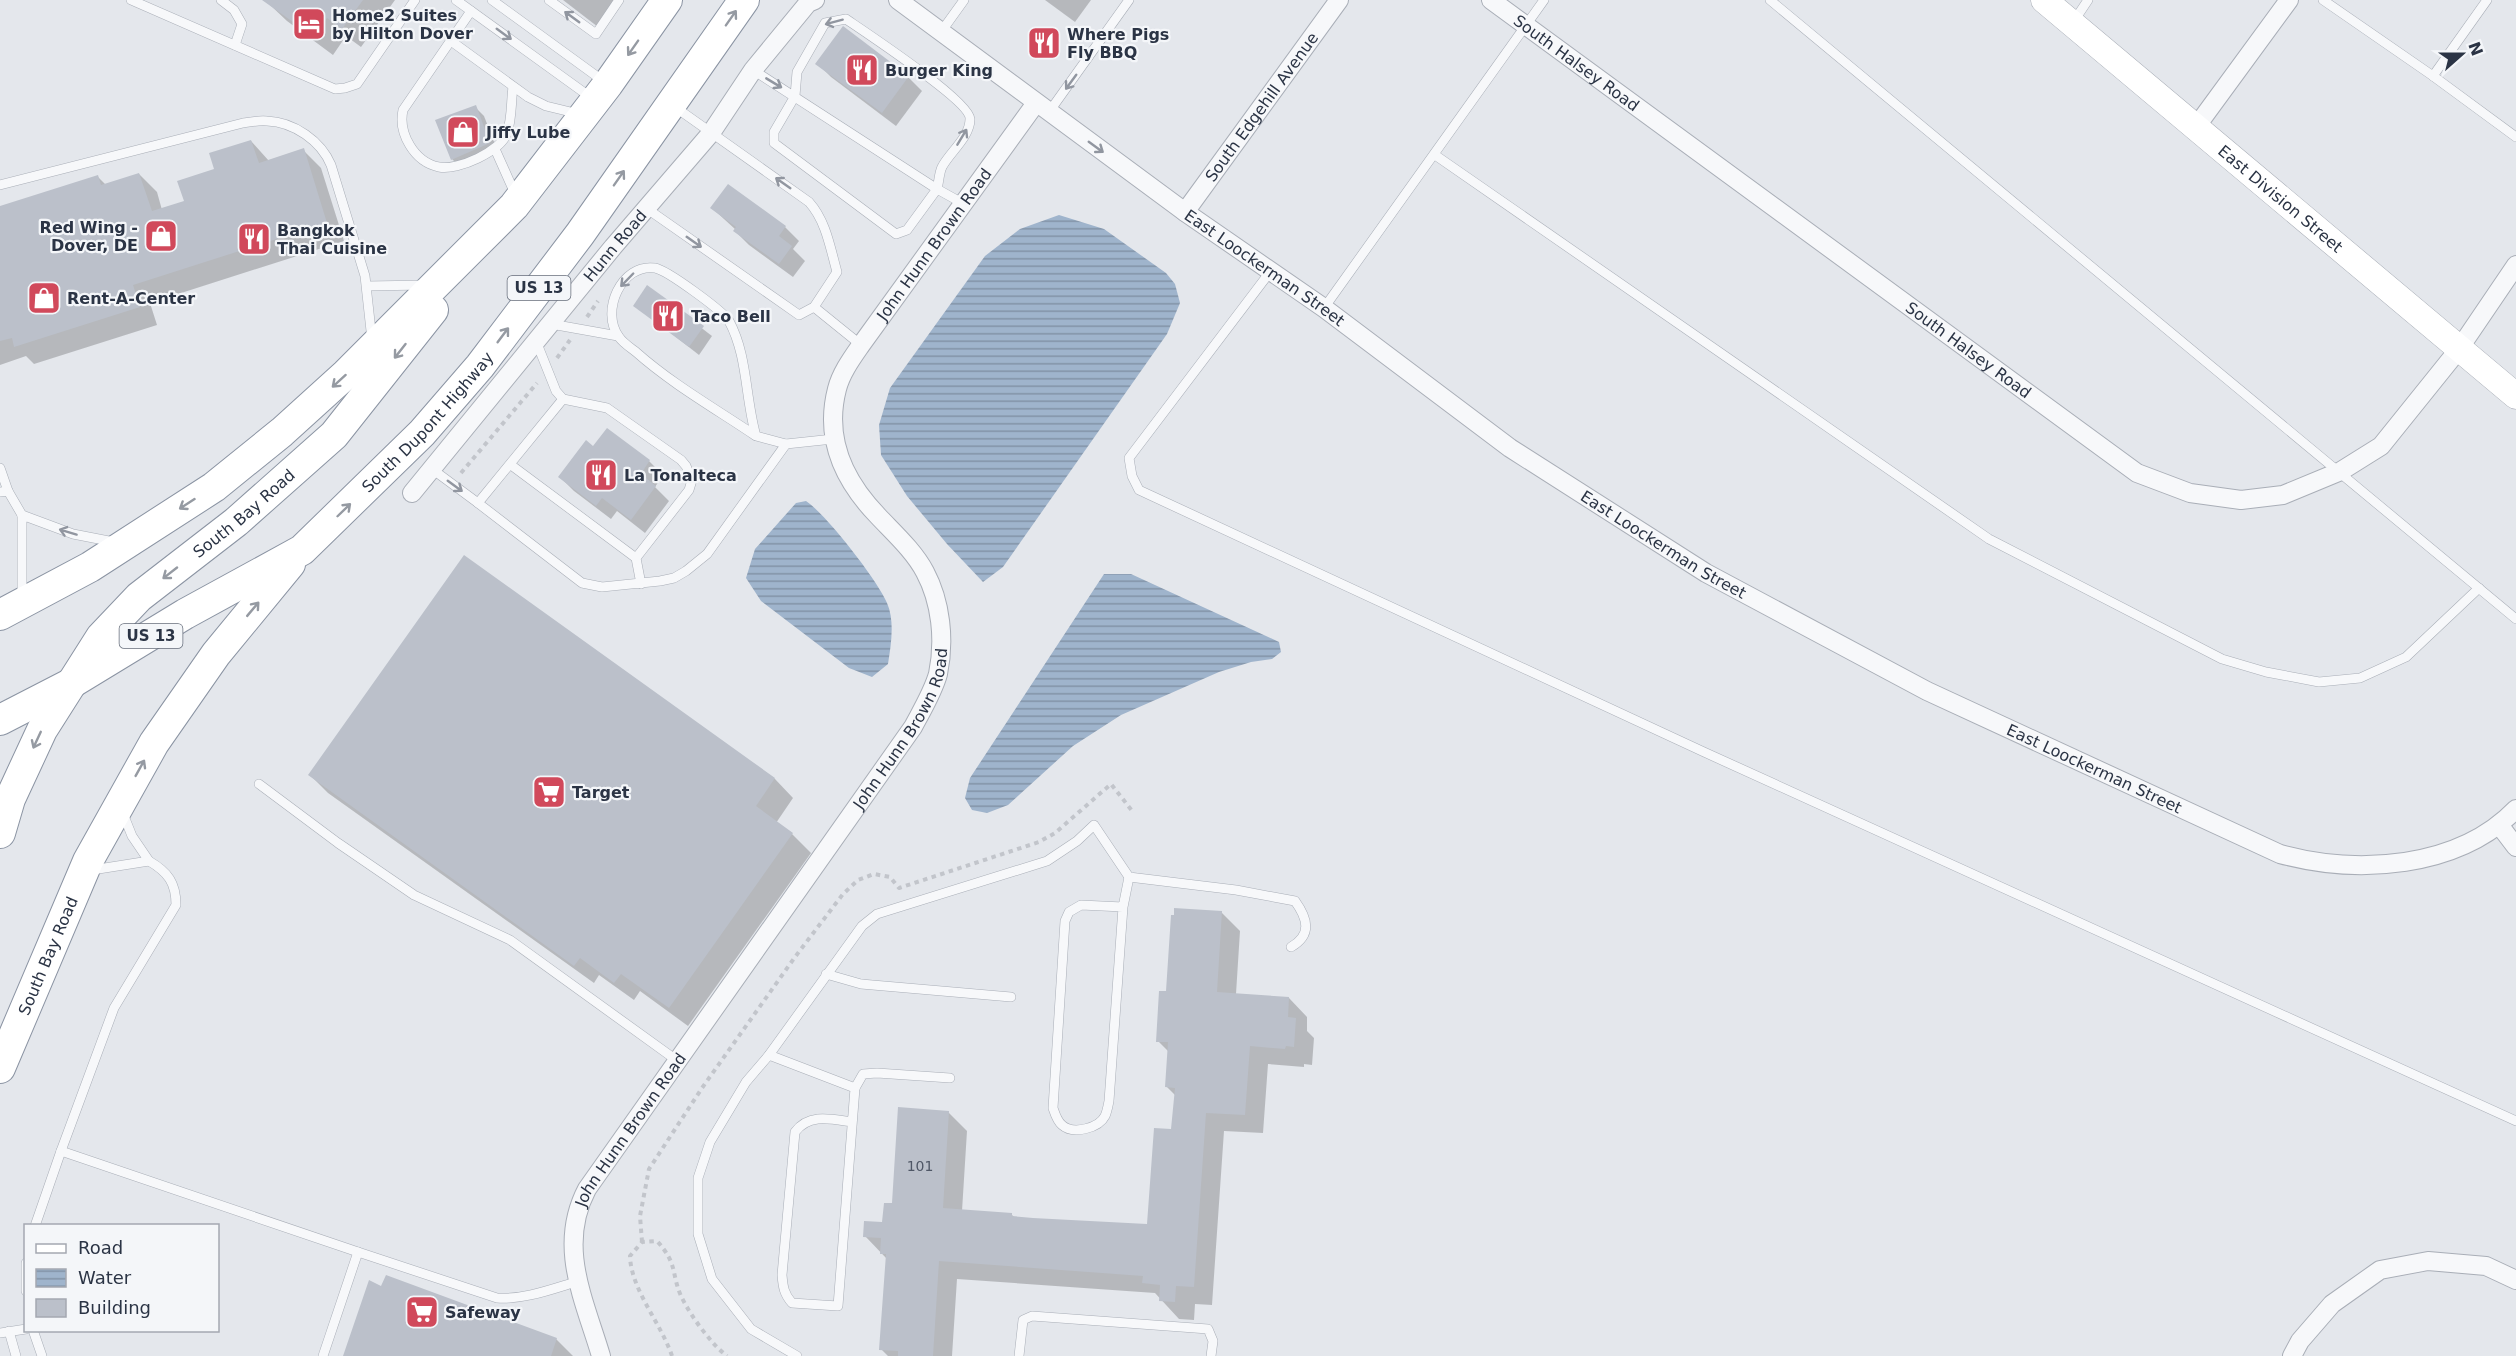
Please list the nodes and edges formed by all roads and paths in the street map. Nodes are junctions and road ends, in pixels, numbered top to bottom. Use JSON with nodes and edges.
{"nodes":[{"id":1,"x":131,"y":0,"type":"edge"},
{"id":2,"x":221,"y":0,"type":"edge"},
{"id":3,"x":415,"y":0,"type":"edge"},
{"id":4,"x":456,"y":0,"type":"edge"},
{"id":5,"x":492,"y":0,"type":"edge"},
{"id":6,"x":549,"y":0,"type":"edge"},
{"id":7,"x":619,"y":0,"type":"edge"},
{"id":8,"x":667,"y":0,"type":"edge"},
{"id":9,"x":744,"y":0,"type":"edge"},
{"id":10,"x":815,"y":0,"type":"edge"},
{"id":11,"x":898,"y":0,"type":"edge"},
{"id":12,"x":964,"y":0,"type":"edge"},
{"id":13,"x":1129,"y":0,"type":"edge"},
{"id":14,"x":1340,"y":0,"type":"edge"},
{"id":15,"x":1491,"y":0,"type":"edge"},
{"id":16,"x":1544,"y":0,"type":"edge"},
{"id":17,"x":1770,"y":0,"type":"edge"},
{"id":18,"x":2044,"y":0,"type":"edge"},
{"id":19,"x":2088,"y":0,"type":"edge"},
{"id":20,"x":2289,"y":0,"type":"edge"},
{"id":21,"x":2323,"y":0,"type":"edge"},
{"id":22,"x":2487,"y":0,"type":"edge"},
{"id":23,"x":471,"y":11,"type":"junction"},
{"id":24,"x":2072,"y":23,"type":"junction"},
{"id":25,"x":1526,"y":24,"type":"junction"},
{"id":26,"x":941,"y":32,"type":"junction"},
{"id":27,"x":451,"y":41,"type":"junction"},
{"id":28,"x":235,"y":45,"type":"junction"},
{"id":29,"x":753,"y":70,"type":"junction"},
{"id":30,"x":2433,"y":76,"type":"junction"},
{"id":31,"x":513,"y":87,"type":"junction"},
{"id":32,"x":795,"y":96,"type":"junction"},
{"id":33,"x":596,"y":100,"type":"junction"},
{"id":34,"x":671,"y":104,"type":"junction"},
{"id":35,"x":1043,"y":108,"type":"junction"},
{"id":36,"x":2196,"y":127,"type":"junction"},
{"id":37,"x":711,"y":133,"type":"junction"},
{"id":38,"x":2516,"y":137,"type":"edge"},
{"id":39,"x":495,"y":148,"type":"junction"},
{"id":40,"x":1435,"y":155,"type":"junction"},
{"id":41,"x":0,"y":185,"type":"edge"},
{"id":42,"x":937,"y":189,"type":"junction"},
{"id":43,"x":516,"y":203,"type":"junction"},
{"id":44,"x":964,"y":204,"type":"junction"},
{"id":45,"x":646,"y":208,"type":"junction"},
{"id":46,"x":1185,"y":212,"type":"junction"},
{"id":47,"x":2516,"y":265,"type":"edge"},
{"id":48,"x":1270,"y":272,"type":"junction"},
{"id":49,"x":435,"y":285,"type":"junction"},
{"id":50,"x":367,"y":286,"type":"junction"},
{"id":51,"x":814,"y":307,"type":"junction"},
{"id":52,"x":1324,"y":308,"type":"junction"},
{"id":53,"x":550,"y":324,"type":"junction"},
{"id":54,"x":618,"y":336,"type":"junction"},
{"id":55,"x":536,"y":341,"type":"junction"},
{"id":56,"x":861,"y":345,"type":"junction"},
{"id":57,"x":373,"y":348,"type":"junction"},
{"id":58,"x":2459,"y":349,"type":"junction"},
{"id":59,"x":2516,"y":396,"type":"edge"},
{"id":60,"x":563,"y":399,"type":"junction"},
{"id":61,"x":756,"y":436,"type":"junction"},
{"id":62,"x":833,"y":439,"type":"junction"},
{"id":63,"x":786,"y":444,"type":"junction"},
{"id":64,"x":511,"y":465,"type":"junction"},
{"id":65,"x":0,"y":468,"type":"edge"},
{"id":66,"x":432,"y":469,"type":"junction"},
{"id":67,"x":2341,"y":471,"type":"junction"},
{"id":68,"x":4,"y":491,"type":"edge"},
{"id":69,"x":412,"y":494,"type":"dead end"},
{"id":70,"x":478,"y":503,"type":"junction"},
{"id":71,"x":22,"y":515,"type":"junction"},
{"id":72,"x":125,"y":544,"type":"junction"},
{"id":73,"x":302,"y":550,"type":"junction"},
{"id":74,"x":636,"y":558,"type":"junction"},
{"id":75,"x":640,"y":584,"type":"junction"},
{"id":76,"x":2479,"y":588,"type":"junction"},
{"id":77,"x":11,"y":610,"type":"edge"},
{"id":78,"x":2516,"y":618,"type":"edge"},
{"id":79,"x":70,"y":684,"type":"junction"},
{"id":80,"x":0,"y":720,"type":"edge"},
{"id":81,"x":259,"y":784,"type":"dead end"},
{"id":82,"x":119,"y":805,"type":"junction"},
{"id":83,"x":2516,"y":809,"type":"edge"},
{"id":84,"x":2500,"y":826,"type":"junction"},
{"id":85,"x":0,"y":832,"type":"edge"},
{"id":86,"x":2516,"y":847,"type":"edge"},
{"id":87,"x":149,"y":861,"type":"junction"},
{"id":88,"x":84,"y":871,"type":"junction"},
{"id":89,"x":1129,"y":877,"type":"junction"},
{"id":90,"x":1123,"y":907,"type":"junction"},
{"id":91,"x":1291,"y":947,"type":"dead end"},
{"id":92,"x":826,"y":974,"type":"junction"},
{"id":93,"x":1011,"y":997,"type":"dead end"},
{"id":94,"x":769,"y":1054,"type":"junction"},
{"id":95,"x":679,"y":1062,"type":"junction"},
{"id":96,"x":0,"y":1068,"type":"edge"},
{"id":97,"x":950,"y":1078,"type":"dead end"},
{"id":98,"x":855,"y":1088,"type":"junction"},
{"id":99,"x":2516,"y":1121,"type":"edge"},
{"id":100,"x":852,"y":1122,"type":"junction"},
{"id":101,"x":61,"y":1151,"type":"junction"},
{"id":102,"x":36,"y":1224,"type":"edge"},
{"id":103,"x":358,"y":1252,"type":"junction"},
{"id":104,"x":2516,"y":1280,"type":"edge"},
{"id":105,"x":579,"y":1281,"type":"junction"},
{"id":106,"x":24,"y":1329,"type":"edge"},
{"id":107,"x":5,"y":1332,"type":"edge"},
{"id":108,"x":34,"y":1332,"type":"edge"},
{"id":109,"x":16,"y":1356,"type":"edge"},
{"id":110,"x":42,"y":1356,"type":"edge"},
{"id":111,"x":323,"y":1356,"type":"edge"},
{"id":112,"x":601,"y":1356,"type":"edge"},
{"id":113,"x":672,"y":1356,"type":"edge"},
{"id":114,"x":727,"y":1356,"type":"edge"},
{"id":115,"x":797,"y":1356,"type":"edge"},
{"id":116,"x":1019,"y":1356,"type":"edge"},
{"id":117,"x":1211,"y":1356,"type":"edge"},
{"id":118,"x":2292,"y":1356,"type":"edge"}],
"edges":[{"from":1,"to":28,"type":"lane"},
{"from":2,"to":28,"type":"lane"},
{"from":3,"to":28,"type":"lane"},
{"from":4,"to":23,"type":"lane"},
{"from":5,"to":33,"type":"lane"},
{"from":7,"to":6,"type":"lane","one_way":true},
{"from":8,"to":33,"type":"highway","one_way":true},
{"from":34,"to":9,"type":"highway","name":"South Dupont Highway","number":"US 13","one_way":true},
{"from":10,"to":29,"type":"street","name":"Hunn Road"},
{"from":11,"to":26,"type":"street","name":"East Loockerman Street"},
{"from":12,"to":26,"type":"lane"},
{"from":13,"to":35,"type":"lane","one_way":true},
{"from":14,"to":46,"type":"street","name":"South Edgehill Avenue"},
{"from":15,"to":25,"type":"street","name":"South Halsey Road"},
{"from":16,"to":25,"type":"lane"},
{"from":17,"to":67,"type":"lane"},
{"from":18,"to":24,"type":"main road","name":"East Division Street"},
{"from":19,"to":24,"type":"lane"},
{"from":20,"to":36,"type":"street"},
{"from":21,"to":30,"type":"lane"},
{"from":22,"to":30,"type":"lane"},
{"from":23,"to":27,"type":"lane"},
{"from":23,"to":33,"type":"lane","one_way":true},
{"from":24,"to":36,"type":"main road","name":"East Division Street"},
{"from":25,"to":40,"type":"lane"},
{"from":25,"to":67,"type":"street","name":"South Halsey Road"},
{"from":26,"to":35,"type":"street","name":"East Loockerman Street"},
{"from":27,"to":31,"type":"lane"},
{"from":27,"to":39,"type":"lane"},
{"from":29,"to":32,"type":"lane","one_way":true},
{"from":29,"to":37,"type":"street","name":"Hunn Road"},
{"from":30,"to":38,"type":"lane"},
{"from":31,"to":33,"type":"lane"},
{"from":31,"to":39,"type":"lane"},
{"from":32,"to":42,"type":"lane"},
{"from":32,"to":42,"type":"lane"},
{"from":42,"to":32,"type":"lane","one_way":true},
{"from":33,"to":43,"type":"highway"},
{"from":34,"to":37,"type":"lane"},
{"from":73,"to":34,"type":"highway","name":"South Dupont Highway","number":"US 13","one_way":true},
{"from":35,"to":44,"type":"street","name":"John Hunn Brown Road"},
{"from":35,"to":46,"type":"street","name":"East Loockerman Street","one_way":true},
{"from":36,"to":58,"type":"main road","name":"East Division Street"},
{"from":37,"to":45,"type":"street","name":"Hunn Road"},
{"from":51,"to":37,"type":"lane","one_way":true},
{"from":39,"to":43,"type":"lane"},
{"from":40,"to":52,"type":"lane"},
{"from":40,"to":76,"type":"lane"},
{"from":41,"to":50,"type":"lane"},
{"from":42,"to":44,"type":"lane"},
{"from":43,"to":49,"type":"highway"},
{"from":43,"to":79,"type":"highway","name":"South Bay Road","one_way":true},
{"from":44,"to":56,"type":"street","name":"John Hunn Brown Road"},
{"from":45,"to":51,"type":"lane","one_way":true},
{"from":45,"to":53,"type":"street","name":"Hunn Road"},
{"from":46,"to":48,"type":"street","name":"East Loockerman Street"},
{"from":47,"to":58,"type":"street","name":"South Halsey Road"},
{"from":48,"to":52,"type":"street","name":"East Loockerman Street"},
{"from":48,"to":99,"type":"lane"},
{"from":49,"to":50,"type":"lane"},
{"from":49,"to":57,"type":"highway"},
{"from":50,"to":57,"type":"lane"},
{"from":51,"to":56,"type":"lane"},
{"from":52,"to":84,"type":"street","name":"East Loockerman Street"},
{"from":53,"to":54,"type":"lane"},
{"from":53,"to":55,"type":"street","name":"Hunn Road"},
{"from":54,"to":61,"type":"lane"},
{"from":61,"to":54,"type":"lane","one_way":true},
{"from":55,"to":60,"type":"lane"},
{"from":55,"to":66,"type":"street","name":"Hunn Road"},
{"from":56,"to":62,"type":"street","name":"John Hunn Brown Road"},
{"from":57,"to":72,"type":"highway","one_way":true},
{"from":58,"to":59,"type":"main road","name":"East Division Street"},
{"from":58,"to":67,"type":"street","name":"South Halsey Road"},
{"from":60,"to":64,"type":"lane"},
{"from":60,"to":74,"type":"lane"},
{"from":61,"to":63,"type":"lane"},
{"from":62,"to":63,"type":"lane"},
{"from":62,"to":95,"type":"street","name":"John Hunn Brown Road"},
{"from":63,"to":75,"type":"lane"},
{"from":64,"to":70,"type":"lane"},
{"from":64,"to":74,"type":"lane"},
{"from":65,"to":68,"type":"lane"},
{"from":66,"to":69,"type":"street","name":"Hunn Road"},
{"from":66,"to":70,"type":"lane","one_way":true},
{"from":67,"to":76,"type":"lane"},
{"from":68,"to":71,"type":"lane"},
{"from":70,"to":75,"type":"lane"},
{"from":72,"to":71,"type":"lane","one_way":true},
{"from":71,"to":77,"type":"lane"},
{"from":72,"to":77,"type":"highway"},
{"from":73,"to":79,"type":"highway","name":"South Dupont Highway","number":"US 13"},
{"from":82,"to":73,"type":"highway","name":"South Bay Road","one_way":true},
{"from":74,"to":75,"type":"lane"},
{"from":76,"to":78,"type":"lane"},
{"from":79,"to":80,"type":"highway","name":"South Dupont Highway","number":"US 13"},
{"from":79,"to":85,"type":"highway","name":"South Bay Road","one_way":true},
{"from":81,"to":95,"type":"lane"},
{"from":82,"to":87,"type":"lane"},
{"from":82,"to":88,"type":"highway","name":"South Bay Road"},
{"from":83,"to":84,"type":"street","name":"East Loockerman Street"},
{"from":84,"to":86,"type":"street"},
{"from":87,"to":88,"type":"lane"},
{"from":87,"to":101,"type":"lane"},
{"from":88,"to":96,"type":"highway","name":"South Bay Road"},
{"from":89,"to":90,"type":"lane"},
{"from":89,"to":91,"type":"lane"},
{"from":89,"to":92,"type":"lane"},
{"from":90,"to":90,"type":"lane"},
{"from":92,"to":93,"type":"lane"},
{"from":92,"to":94,"type":"lane"},
{"from":94,"to":98,"type":"lane"},
{"from":94,"to":115,"type":"lane"},
{"from":95,"to":105,"type":"street","name":"John Hunn Brown Road"},
{"from":97,"to":98,"type":"lane"},
{"from":98,"to":100,"type":"lane"},
{"from":100,"to":100,"type":"lane"},
{"from":101,"to":102,"type":"lane"},
{"from":101,"to":103,"type":"lane"},
{"from":103,"to":105,"type":"lane"},
{"from":103,"to":111,"type":"lane"},
{"from":104,"to":118,"type":"street"},
{"from":105,"to":112,"type":"street","name":"John Hunn Brown Road"},
{"from":106,"to":107,"type":"lane"},
{"from":107,"to":109,"type":"lane"},
{"from":108,"to":110,"type":"lane"},
{"from":113,"to":114,"type":"path"},
{"from":116,"to":117,"type":"lane"}]}
